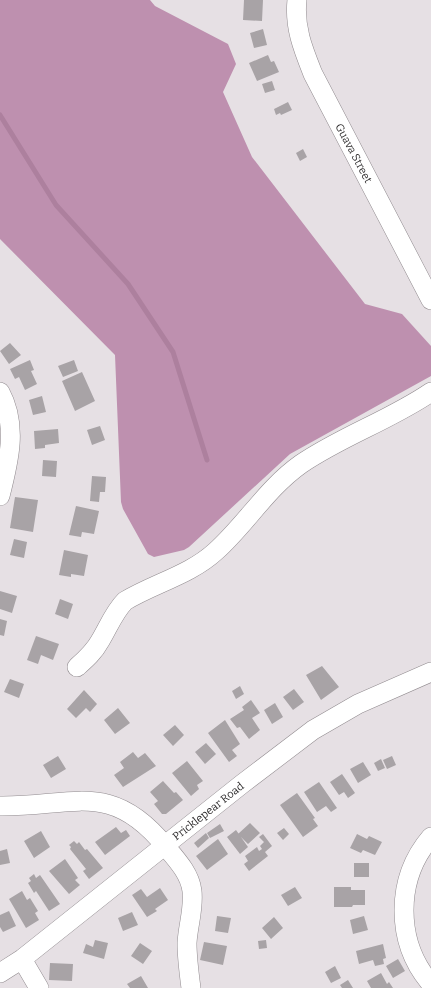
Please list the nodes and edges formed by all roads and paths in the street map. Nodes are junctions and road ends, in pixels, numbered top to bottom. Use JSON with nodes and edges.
{"nodes":[{"id":1,"x":296,"y":0,"type":"edge"},
{"id":2,"x":431,"y":300,"type":"edge"},
{"id":3,"x":0,"y":392,"type":"edge"},
{"id":4,"x":431,"y":392,"type":"edge"},
{"id":5,"x":0,"y":496,"type":"edge"},
{"id":6,"x":77,"y":667,"type":"dead end"},
{"id":7,"x":431,"y":672,"type":"edge"},
{"id":8,"x":8,"y":806,"type":"edge"},
{"id":9,"x":0,"y":816,"type":"edge"},
{"id":10,"x":431,"y":837,"type":"edge"},
{"id":11,"x":164,"y":845,"type":"junction"},
{"id":12,"x":22,"y":959,"type":"junction"},
{"id":13,"x":0,"y":973,"type":"edge"},
{"id":14,"x":431,"y":984,"type":"edge"},
{"id":15,"x":39,"y":988,"type":"edge"},
{"id":16,"x":191,"y":988,"type":"edge"}],
"edges":[{"from":1,"to":2,"type":"street","name":"Guava Street"},
{"from":3,"to":5,"type":"street"},
{"from":4,"to":6,"type":"street"},
{"from":7,"to":11,"type":"street","name":"Pricklepear Road"},
{"from":8,"to":9,"type":"street"},
{"from":8,"to":11,"type":"street"},
{"from":10,"to":14,"type":"street"},
{"from":11,"to":12,"type":"street","name":"Pricklepear Road"},
{"from":11,"to":16,"type":"street"},
{"from":12,"to":13,"type":"street","name":"Pricklepear Road"},
{"from":12,"to":15,"type":"street"}]}
